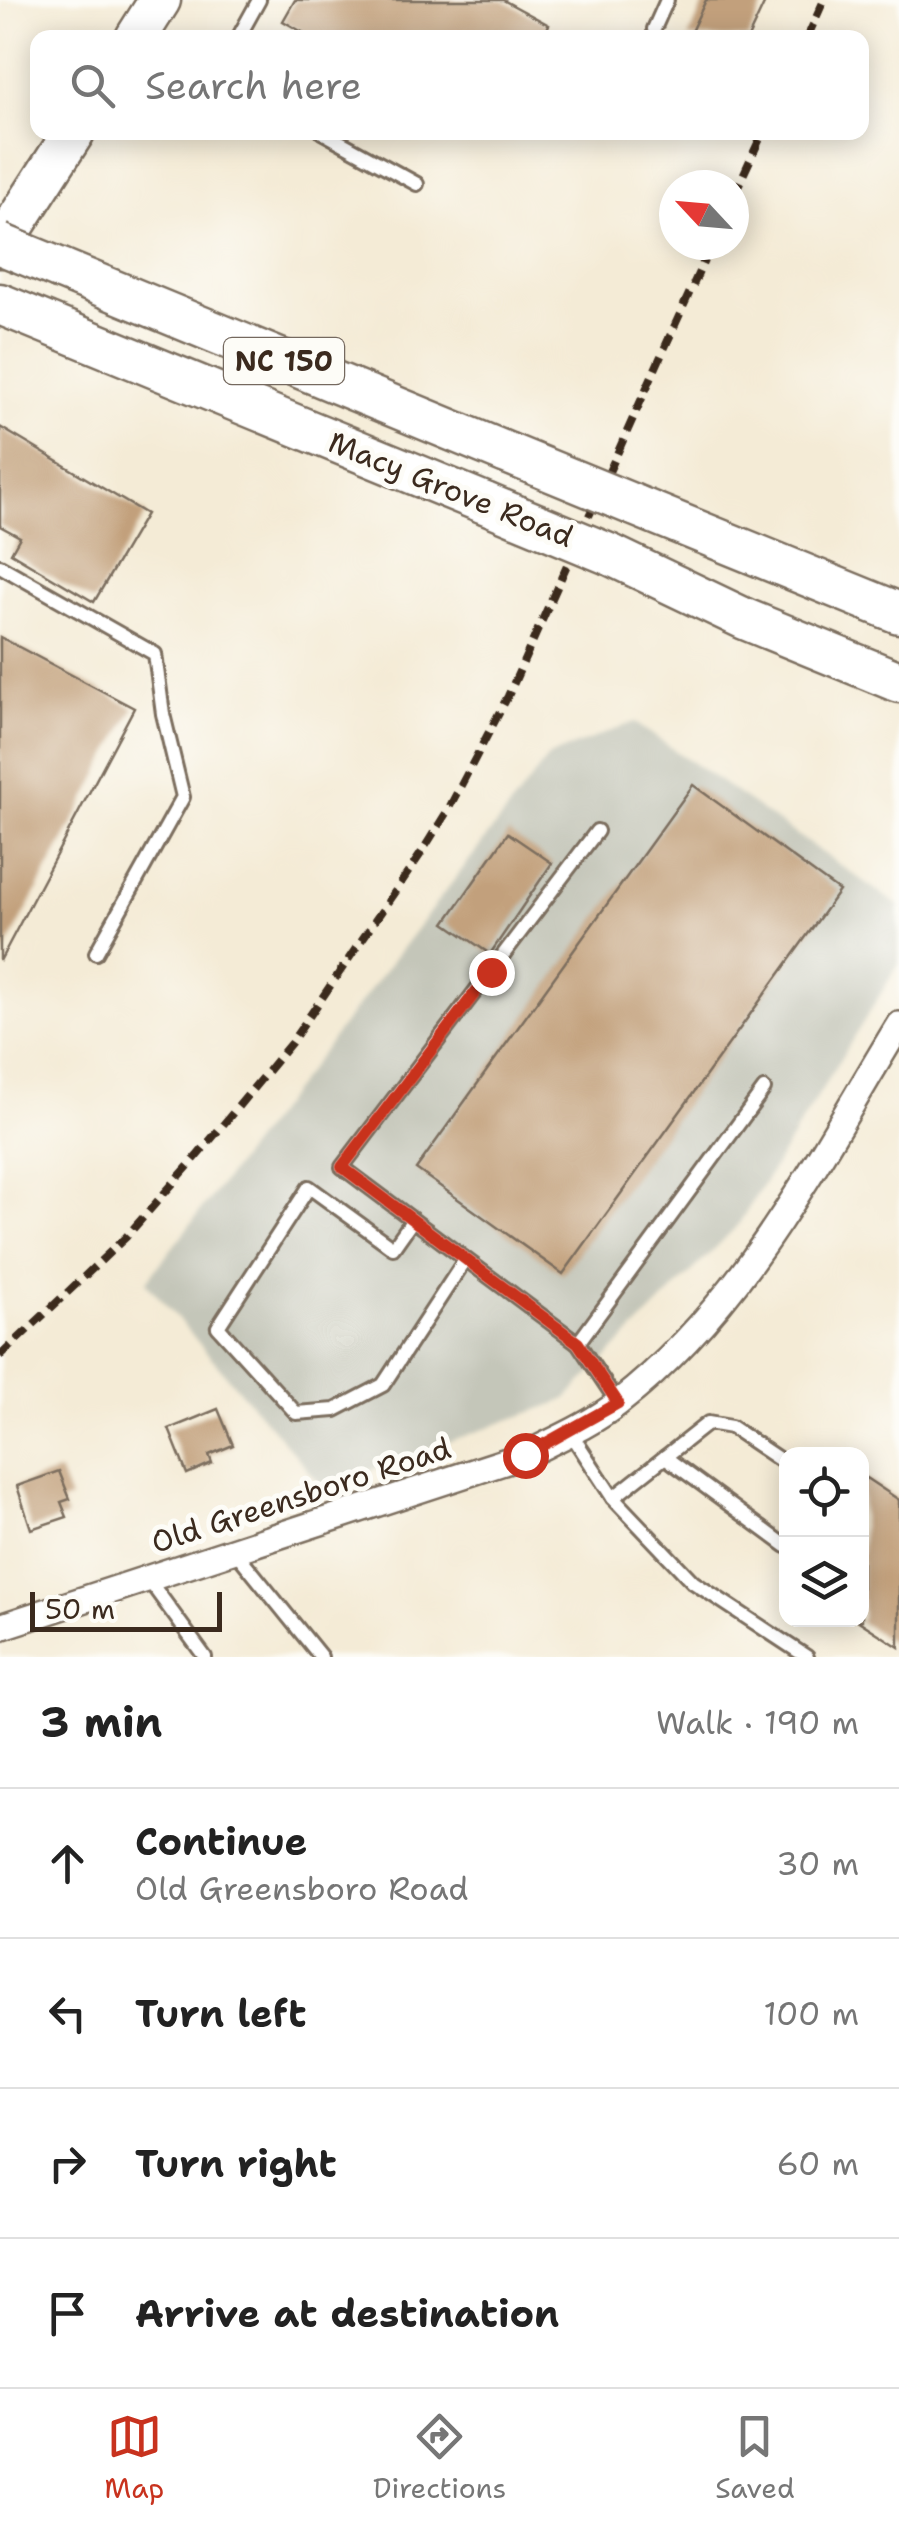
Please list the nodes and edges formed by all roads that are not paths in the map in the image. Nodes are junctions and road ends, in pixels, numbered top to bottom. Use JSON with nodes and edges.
{"nodes":[{"id":1,"x":259,"y":0,"type":"edge"},
{"id":2,"x":666,"y":0,"type":"edge"},
{"id":3,"x":242,"y":30,"type":"edge"},
{"id":4,"x":654,"y":30,"type":"dead end"},
{"id":5,"x":69,"y":140,"type":"edge"},
{"id":6,"x":337,"y":140,"type":"edge"},
{"id":7,"x":417,"y":184,"type":"dead end"},
{"id":8,"x":0,"y":246,"type":"edge"},
{"id":9,"x":15,"y":310,"type":"edge"},
{"id":10,"x":0,"y":566,"type":"edge"},
{"id":11,"x":899,"y":614,"type":"edge"},
{"id":12,"x":899,"y":682,"type":"edge"},
{"id":13,"x":597,"y":831,"type":"dead end"},
{"id":14,"x":96,"y":953,"type":"dead end"},
{"id":15,"x":899,"y":1025,"type":"edge"},
{"id":16,"x":764,"y":1089,"type":"dead end"},
{"id":17,"x":412,"y":1220,"type":"junction"},
{"id":18,"x":465,"y":1260,"type":"junction"},
{"id":19,"x":578,"y":1343,"type":"junction"},
{"id":20,"x":618,"y":1403,"type":"junction"},
{"id":21,"x":570,"y":1432,"type":"junction"},
{"id":22,"x":665,"y":1457,"type":"junction"},
{"id":23,"x":779,"y":1460,"type":"edge"},
{"id":24,"x":613,"y":1498,"type":"junction"},
{"id":25,"x":779,"y":1541,"type":"edge"},
{"id":26,"x":235,"y":1551,"type":"junction"},
{"id":27,"x":148,"y":1579,"type":"junction"},
{"id":28,"x":0,"y":1627,"type":"edge"},
{"id":29,"x":204,"y":1657,"type":"edge"},
{"id":30,"x":321,"y":1657,"type":"edge"},
{"id":31,"x":808,"y":1657,"type":"edge"}],
"edges":[{"from":1,"to":3,"type":"lane"},
{"from":2,"to":4,"type":"lane"},
{"from":5,"to":8,"type":"main road"},
{"from":6,"to":7,"type":"lane"},
{"from":8,"to":11,"type":"main road","name":"Macy Grove Road","number":"NC 150","bridge":true},
{"from":9,"to":12,"type":"main road","name":"Macy Grove Road","number":"NC 150","bridge":true},
{"from":10,"to":14,"type":"lane"},
{"from":13,"to":17,"type":"lane"},
{"from":15,"to":20,"type":"street","name":"Old Greensboro Road"},
{"from":16,"to":19,"type":"lane"},
{"from":17,"to":18,"type":"lane"},
{"from":17,"to":18,"type":"lane"},
{"from":18,"to":19,"type":"lane"},
{"from":19,"to":20,"type":"lane"},
{"from":20,"to":21,"type":"street","name":"Old Greensboro Road"},
{"from":21,"to":24,"type":"lane"},
{"from":21,"to":26,"type":"street","name":"Old Greensboro Road"},
{"from":22,"to":23,"type":"lane"},
{"from":22,"to":24,"type":"lane"},
{"from":22,"to":25,"type":"lane"},
{"from":24,"to":31,"type":"lane"},
{"from":26,"to":27,"type":"street","name":"Old Greensboro Road"},
{"from":26,"to":30,"type":"lane"},
{"from":27,"to":28,"type":"street","name":"Old Greensboro Road"},
{"from":27,"to":29,"type":"lane"}]}
